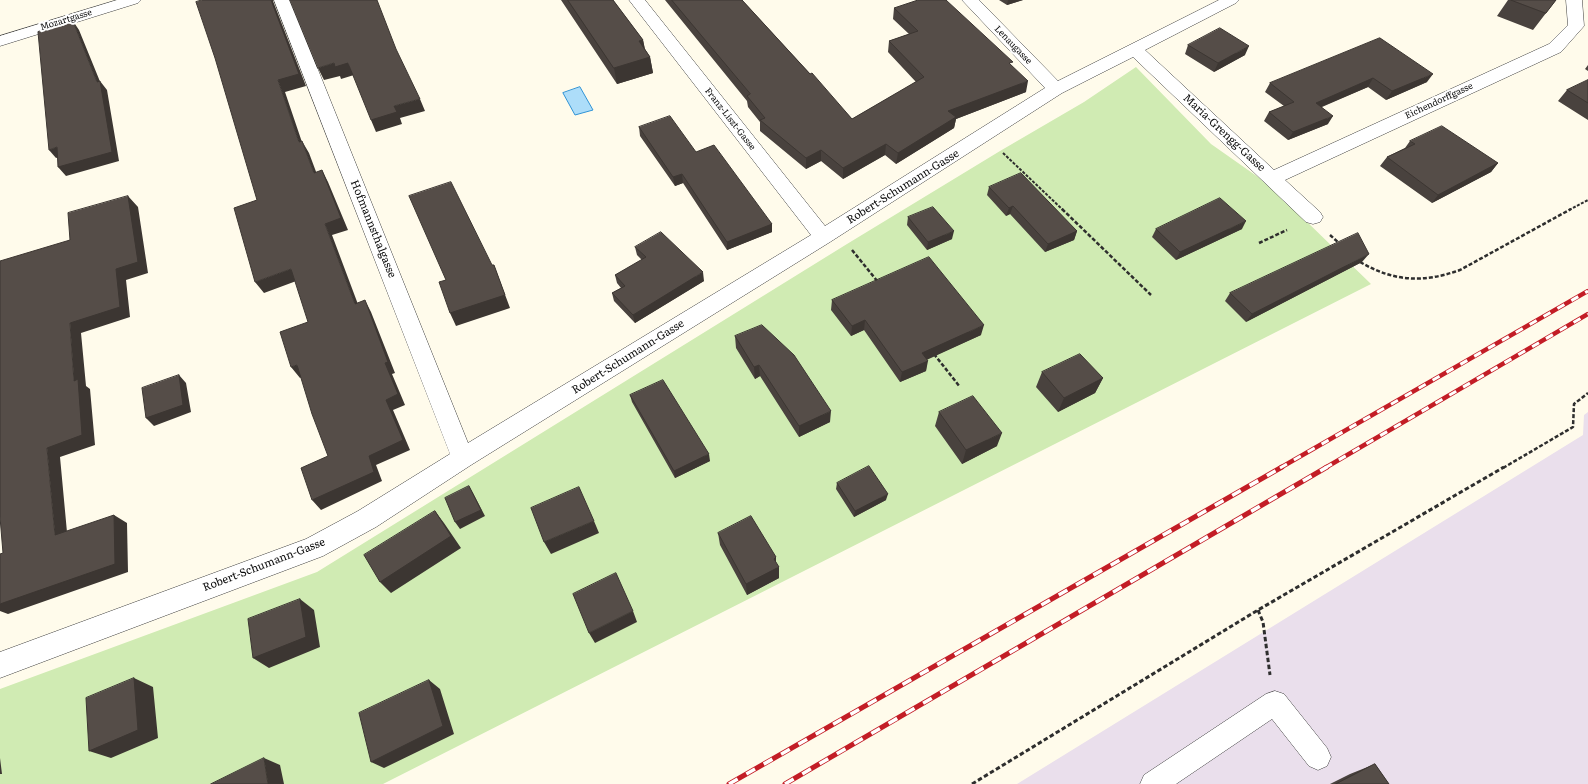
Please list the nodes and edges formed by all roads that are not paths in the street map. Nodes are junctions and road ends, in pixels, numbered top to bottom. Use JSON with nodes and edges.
{"nodes":[{"id":1,"x":133,"y":0,"type":"edge"},
{"id":2,"x":282,"y":0,"type":"edge"},
{"id":3,"x":637,"y":0,"type":"edge"},
{"id":4,"x":970,"y":0,"type":"edge"},
{"id":5,"x":1231,"y":0,"type":"edge"},
{"id":6,"x":1574,"y":0,"type":"edge"},
{"id":7,"x":0,"y":41,"type":"edge"},
{"id":8,"x":1135,"y":50,"type":"junction"},
{"id":9,"x":1056,"y":89,"type":"junction"},
{"id":10,"x":1273,"y":178,"type":"junction"},
{"id":11,"x":1313,"y":217,"type":"road end"},
{"id":12,"x":830,"y":233,"type":"junction"},
{"id":13,"x":463,"y":458,"type":"junction"},
{"id":14,"x":0,"y":665,"type":"edge"},
{"id":15,"x":1318,"y":757,"type":"dead end"},
{"id":16,"x":1153,"y":784,"type":"edge"}],
"edges":[{"from":1,"to":7,"type":"street","name":"Mozartgasse"},
{"from":2,"to":13,"type":"street","name":"Hofmannsthalgasse"},
{"from":3,"to":12,"type":"street","name":"Franz-Liszt-Gasse"},
{"from":4,"to":9,"type":"street","name":"Lenaugasse"},
{"from":5,"to":8,"type":"street","name":"Robert-Schumann-Gasse"},
{"from":6,"to":10,"type":"street","name":"Eichendorffgasse"},
{"from":8,"to":9,"type":"street","name":"Robert-Schumann-Gasse"},
{"from":8,"to":10,"type":"street","name":"Maria-Grengg-Gasse"},
{"from":9,"to":12,"type":"street","name":"Robert-Schumann-Gasse"},
{"from":10,"to":11,"type":"street","name":"Maria-Grengg-Gasse"},
{"from":12,"to":13,"type":"street","name":"Robert-Schumann-Gasse"},
{"from":13,"to":14,"type":"street","name":"Robert-Schumann-Gasse"},
{"from":15,"to":16,"type":"lane"}]}
